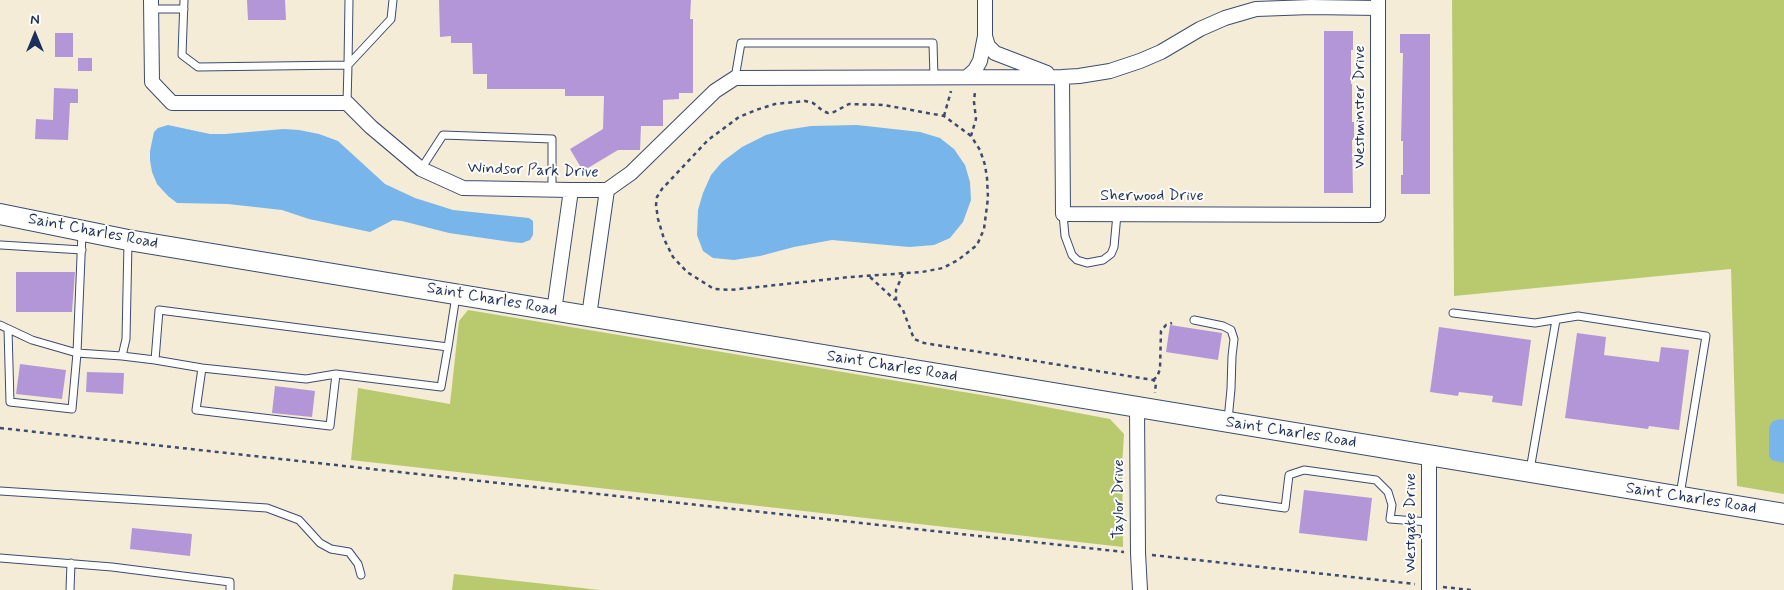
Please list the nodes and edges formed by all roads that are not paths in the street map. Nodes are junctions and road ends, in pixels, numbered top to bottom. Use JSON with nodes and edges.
{"nodes":[{"id":1,"x":184,"y":0,"type":"edge"},
{"id":2,"x":349,"y":0,"type":"edge"},
{"id":3,"x":393,"y":0,"type":"edge"},
{"id":4,"x":985,"y":0,"type":"edge"},
{"id":5,"x":1378,"y":4,"type":"edge"},
{"id":6,"x":151,"y":5,"type":"edge"},
{"id":7,"x":184,"y":9,"type":"junction"},
{"id":8,"x":985,"y":36,"type":"junction"},
{"id":9,"x":348,"y":65,"type":"junction"},
{"id":10,"x":967,"y":77,"type":"junction"},
{"id":11,"x":735,"y":78,"type":"junction"},
{"id":12,"x":934,"y":78,"type":"junction"},
{"id":13,"x":1062,"y":78,"type":"junction"},
{"id":14,"x":347,"y":103,"type":"junction"},
{"id":15,"x":421,"y":169,"type":"junction"},
{"id":16,"x":552,"y":190,"type":"junction"},
{"id":17,"x":571,"y":190,"type":"junction"},
{"id":18,"x":607,"y":190,"type":"junction"},
{"id":19,"x":0,"y":214,"type":"edge"},
{"id":20,"x":1063,"y":214,"type":"junction"},
{"id":21,"x":1117,"y":214,"type":"junction"},
{"id":22,"x":1378,"y":215,"type":"joint"},
{"id":23,"x":82,"y":240,"type":"junction"},
{"id":24,"x":128,"y":240,"type":"junction"},
{"id":25,"x":1,"y":245,"type":"edge"},
{"id":26,"x":456,"y":294,"type":"junction"},
{"id":27,"x":554,"y":311,"type":"junction"},
{"id":28,"x":1453,"y":313,"type":"dead end"},
{"id":29,"x":589,"y":316,"type":"junction"},
{"id":30,"x":1194,"y":320,"type":"dead end"},
{"id":31,"x":1556,"y":320,"type":"junction"},
{"id":32,"x":0,"y":325,"type":"edge"},
{"id":33,"x":8,"y":329,"type":"junction"},
{"id":34,"x":448,"y":347,"type":"junction"},
{"id":35,"x":77,"y":353,"type":"junction"},
{"id":36,"x":122,"y":356,"type":"junction"},
{"id":37,"x":155,"y":360,"type":"junction"},
{"id":38,"x":202,"y":368,"type":"junction"},
{"id":39,"x":336,"y":374,"type":"junction"},
{"id":40,"x":1146,"y":409,"type":"junction"},
{"id":41,"x":1227,"y":423,"type":"junction"},
{"id":42,"x":1429,"y":456,"type":"junction"},
{"id":43,"x":1529,"y":473,"type":"junction"},
{"id":44,"x":0,"y":490,"type":"edge"},
{"id":45,"x":1680,"y":498,"type":"junction"},
{"id":46,"x":1220,"y":499,"type":"dead end"},
{"id":47,"x":1784,"y":514,"type":"edge"},
{"id":48,"x":1429,"y":522,"type":"junction"},
{"id":49,"x":0,"y":558,"type":"edge"},
{"id":50,"x":71,"y":564,"type":"junction"},
{"id":51,"x":361,"y":575,"type":"dead end"},
{"id":52,"x":1429,"y":587,"type":"edge"},
{"id":53,"x":70,"y":590,"type":"edge"},
{"id":54,"x":230,"y":590,"type":"edge"},
{"id":55,"x":1140,"y":590,"type":"edge"}],
"edges":[{"from":1,"to":7,"type":"lane"},
{"from":2,"to":9,"type":"lane"},
{"from":3,"to":9,"type":"lane"},
{"from":4,"to":8,"type":"street"},
{"from":5,"to":13,"type":"street"},
{"from":5,"to":22,"type":"street","name":"Westminster Drive"},
{"from":6,"to":7,"type":"lane"},
{"from":6,"to":14,"type":"street"},
{"from":7,"to":9,"type":"lane"},
{"from":8,"to":10,"type":"street"},
{"from":8,"to":13,"type":"street"},
{"from":9,"to":14,"type":"lane"},
{"from":10,"to":12,"type":"street"},
{"from":10,"to":13,"type":"street"},
{"from":11,"to":12,"type":"street"},
{"from":11,"to":12,"type":"lane"},
{"from":11,"to":18,"type":"street","name":"Windsor Park Drive"},
{"from":13,"to":20,"type":"street"},
{"from":14,"to":15,"type":"street","name":"Windsor Park Drive"},
{"from":15,"to":16,"type":"street","name":"Windsor Park Drive"},
{"from":15,"to":16,"type":"lane"},
{"from":16,"to":17,"type":"street","name":"Windsor Park Drive"},
{"from":17,"to":18,"type":"street","name":"Windsor Park Drive"},
{"from":17,"to":27,"type":"street"},
{"from":18,"to":29,"type":"street"},
{"from":19,"to":23,"type":"street","name":"Saint Charles Road"},
{"from":20,"to":21,"type":"street","name":"Sherwood Drive"},
{"from":20,"to":21,"type":"lane"},
{"from":21,"to":22,"type":"street","name":"Sherwood Drive"},
{"from":23,"to":24,"type":"street","name":"Saint Charles Road"},
{"from":23,"to":25,"type":"lane"},
{"from":23,"to":35,"type":"lane"},
{"from":24,"to":26,"type":"street","name":"Saint Charles Road"},
{"from":24,"to":36,"type":"lane"},
{"from":26,"to":27,"type":"street","name":"Saint Charles Road"},
{"from":26,"to":34,"type":"lane"},
{"from":27,"to":29,"type":"street","name":"Saint Charles Road"},
{"from":28,"to":31,"type":"lane"},
{"from":29,"to":40,"type":"street","name":"Saint Charles Road"},
{"from":30,"to":41,"type":"lane"},
{"from":31,"to":43,"type":"lane"},
{"from":31,"to":45,"type":"lane"},
{"from":32,"to":33,"type":"lane"},
{"from":33,"to":35,"type":"lane"},
{"from":33,"to":35,"type":"lane"},
{"from":34,"to":37,"type":"lane"},
{"from":34,"to":39,"type":"lane"},
{"from":35,"to":36,"type":"lane"},
{"from":36,"to":37,"type":"lane"},
{"from":37,"to":38,"type":"lane"},
{"from":38,"to":39,"type":"lane"},
{"from":38,"to":39,"type":"lane"},
{"from":40,"to":41,"type":"street","name":"Saint Charles Road"},
{"from":40,"to":55,"type":"street","name":"Taylor Drive"},
{"from":41,"to":42,"type":"street","name":"Saint Charles Road"},
{"from":42,"to":43,"type":"street","name":"Saint Charles Road"},
{"from":42,"to":48,"type":"street","name":"Westgate Drive"},
{"from":43,"to":45,"type":"street","name":"Saint Charles Road"},
{"from":44,"to":51,"type":"lane"},
{"from":45,"to":47,"type":"street","name":"Saint Charles Road"},
{"from":46,"to":48,"type":"lane"},
{"from":48,"to":52,"type":"street","name":"Westgate Drive"},
{"from":49,"to":50,"type":"lane"},
{"from":50,"to":53,"type":"lane"},
{"from":50,"to":54,"type":"lane"}]}
